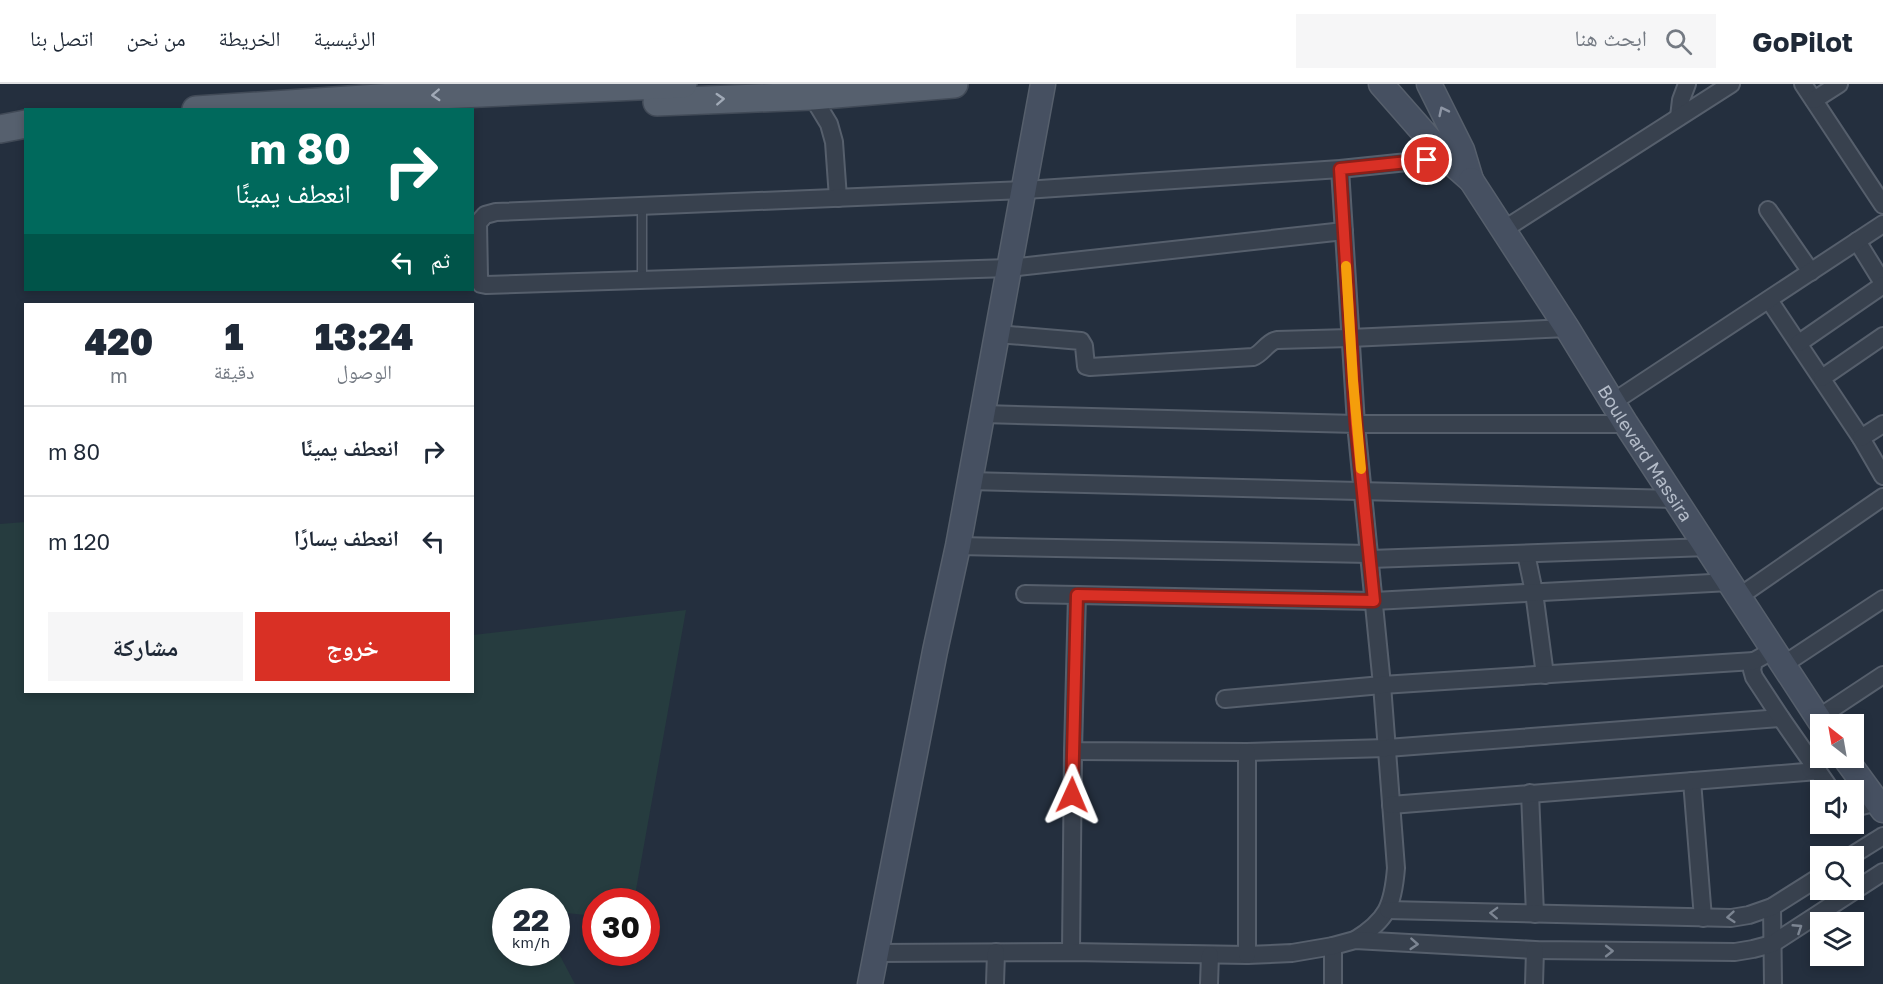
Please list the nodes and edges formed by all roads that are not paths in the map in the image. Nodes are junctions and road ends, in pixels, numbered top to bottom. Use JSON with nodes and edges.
{"nodes":[{"id":1,"x":683,"y":84,"type":"edge"},
{"id":2,"x":954,"y":84,"type":"edge"},
{"id":3,"x":1043,"y":84,"type":"edge"},
{"id":4,"x":1381,"y":84,"type":"edge"},
{"id":5,"x":1429,"y":84,"type":"edge"},
{"id":6,"x":1687,"y":84,"type":"edge"},
{"id":7,"x":1731,"y":84,"type":"edge"},
{"id":8,"x":1803,"y":84,"type":"edge"},
{"id":9,"x":1839,"y":84,"type":"edge"},
{"id":10,"x":753,"y":91,"type":"edge"},
{"id":11,"x":812,"y":96,"type":"junction"},
{"id":12,"x":1814,"y":100,"type":"junction"},
{"id":13,"x":226,"y":108,"type":"edge"},
{"id":14,"x":474,"y":110,"type":"edge"},
{"id":15,"x":1679,"y":117,"type":"junction"},
{"id":16,"x":1454,"y":154,"type":"junction"},
{"id":17,"x":1340,"y":169,"type":"junction"},
{"id":18,"x":1025,"y":190,"type":"junction"},
{"id":19,"x":838,"y":198,"type":"junction"},
{"id":20,"x":1883,"y":205,"type":"edge"},
{"id":21,"x":642,"y":206,"type":"junction"},
{"id":22,"x":1768,"y":210,"type":"dead end"},
{"id":23,"x":1883,"y":224,"type":"edge"},
{"id":24,"x":1503,"y":230,"type":"junction"},
{"id":25,"x":1344,"y":231,"type":"junction"},
{"id":26,"x":1857,"y":241,"type":"junction"},
{"id":27,"x":1009,"y":268,"type":"junction"},
{"id":28,"x":1811,"y":272,"type":"junction"},
{"id":29,"x":642,"y":280,"type":"junction"},
{"id":30,"x":1883,"y":284,"type":"edge"},
{"id":31,"x":1769,"y":300,"type":"junction"},
{"id":32,"x":1567,"y":328,"type":"junction"},
{"id":33,"x":998,"y":334,"type":"junction"},
{"id":34,"x":1883,"y":336,"type":"edge"},
{"id":35,"x":1350,"y":338,"type":"junction"},
{"id":36,"x":1799,"y":343,"type":"junction"},
{"id":37,"x":1821,"y":378,"type":"junction"},
{"id":38,"x":1613,"y":402,"type":"junction"},
{"id":39,"x":983,"y":414,"type":"junction"},
{"id":40,"x":1356,"y":424,"type":"junction"},
{"id":41,"x":1626,"y":424,"type":"junction"},
{"id":42,"x":1883,"y":424,"type":"edge"},
{"id":43,"x":1861,"y":438,"type":"junction"},
{"id":44,"x":1883,"y":476,"type":"edge"},
{"id":45,"x":969,"y":481,"type":"junction"},
{"id":46,"x":1364,"y":491,"type":"junction"},
{"id":47,"x":1883,"y":497,"type":"edge"},
{"id":48,"x":1676,"y":499,"type":"junction"},
{"id":49,"x":958,"y":546,"type":"junction"},
{"id":50,"x":1708,"y":547,"type":"junction"},
{"id":51,"x":1526,"y":554,"type":"junction"},
{"id":52,"x":1370,"y":557,"type":"junction"},
{"id":53,"x":1735,"y":589,"type":"junction"},
{"id":54,"x":1534,"y":592,"type":"junction"},
{"id":55,"x":1025,"y":594,"type":"dead end"},
{"id":56,"x":1077,"y":595,"type":"junction"},
{"id":57,"x":1883,"y":600,"type":"edge"},
{"id":58,"x":1374,"y":601,"type":"junction"},
{"id":59,"x":1770,"y":659,"type":"junction"},
{"id":60,"x":1545,"y":675,"type":"junction"},
{"id":61,"x":1883,"y":675,"type":"edge"},
{"id":62,"x":1382,"y":685,"type":"junction"},
{"id":63,"x":1225,"y":699,"type":"dead end"},
{"id":64,"x":1814,"y":714,"type":"edge"},
{"id":65,"x":1830,"y":714,"type":"edge"},
{"id":66,"x":1780,"y":718,"type":"junction"},
{"id":67,"x":1387,"y":748,"type":"junction"},
{"id":68,"x":1073,"y":751,"type":"junction"},
{"id":69,"x":1247,"y":752,"type":"junction"},
{"id":70,"x":1850,"y":768,"type":"edge"},
{"id":71,"x":1818,"y":771,"type":"junction"},
{"id":72,"x":1824,"y":780,"type":"edge"},
{"id":73,"x":1692,"y":781,"type":"junction"},
{"id":74,"x":1530,"y":793,"type":"junction"},
{"id":75,"x":1391,"y":805,"type":"junction"},
{"id":76,"x":1871,"y":806,"type":"edge"},
{"id":77,"x":1883,"y":836,"type":"edge"},
{"id":78,"x":1864,"y":848,"type":"edge"},
{"id":79,"x":1883,"y":872,"type":"edge"},
{"id":80,"x":1810,"y":883,"type":"edge"},
{"id":81,"x":1772,"y":907,"type":"junction"},
{"id":82,"x":1388,"y":910,"type":"junction"},
{"id":83,"x":1535,"y":914,"type":"junction"},
{"id":84,"x":1703,"y":918,"type":"junction"},
{"id":85,"x":1355,"y":940,"type":"junction"},
{"id":86,"x":1772,"y":944,"type":"junction"},
{"id":87,"x":1333,"y":946,"type":"junction"},
{"id":88,"x":1535,"y":950,"type":"junction"},
{"id":89,"x":996,"y":952,"type":"junction"},
{"id":90,"x":1071,"y":952,"type":"junction"},
{"id":91,"x":876,"y":953,"type":"junction"},
{"id":92,"x":1210,"y":955,"type":"junction"},
{"id":93,"x":1247,"y":955,"type":"junction"},
{"id":94,"x":870,"y":984,"type":"edge"},
{"id":95,"x":995,"y":984,"type":"edge"},
{"id":96,"x":1209,"y":984,"type":"edge"},
{"id":97,"x":1333,"y":984,"type":"edge"},
{"id":98,"x":1534,"y":984,"type":"edge"},
{"id":99,"x":1773,"y":984,"type":"edge"}],
"edges":[{"from":1,"to":13,"type":"main road","one_way":true},
{"from":2,"to":11,"type":"main road"},
{"from":3,"to":18,"type":"street"},
{"from":4,"to":16,"type":"street"},
{"from":16,"to":5,"type":"street","one_way":true},
{"from":6,"to":15,"type":"street"},
{"from":7,"to":15,"type":"street"},
{"from":8,"to":12,"type":"street"},
{"from":9,"to":12,"type":"street"},
{"from":10,"to":11,"type":"main road"},
{"from":14,"to":10,"type":"main road","one_way":true},
{"from":11,"to":19,"type":"street"},
{"from":12,"to":20,"type":"street"},
{"from":15,"to":24,"type":"street"},
{"from":16,"to":17,"type":"street"},
{"from":16,"to":24,"type":"street","name":"Boulevard Massira"},
{"from":17,"to":18,"type":"street"},
{"from":17,"to":25,"type":"street"},
{"from":18,"to":19,"type":"street"},
{"from":18,"to":27,"type":"street"},
{"from":19,"to":21,"type":"street"},
{"from":21,"to":29,"type":"lane"},
{"from":21,"to":29,"type":"street"},
{"from":22,"to":28,"type":"street"},
{"from":23,"to":26,"type":"street"},
{"from":24,"to":32,"type":"street","name":"Boulevard Massira"},
{"from":25,"to":27,"type":"street"},
{"from":25,"to":35,"type":"street"},
{"from":26,"to":28,"type":"street"},
{"from":26,"to":30,"type":"street"},
{"from":27,"to":29,"type":"street"},
{"from":27,"to":33,"type":"street"},
{"from":28,"to":31,"type":"street"},
{"from":30,"to":36,"type":"street"},
{"from":31,"to":36,"type":"street"},
{"from":31,"to":38,"type":"street"},
{"from":32,"to":35,"type":"street"},
{"from":32,"to":38,"type":"street","name":"Boulevard Massira"},
{"from":33,"to":35,"type":"street"},
{"from":33,"to":39,"type":"street"},
{"from":34,"to":37,"type":"street"},
{"from":35,"to":40,"type":"street"},
{"from":36,"to":37,"type":"street"},
{"from":37,"to":43,"type":"street"},
{"from":38,"to":41,"type":"street","name":"Boulevard Massira"},
{"from":39,"to":40,"type":"street"},
{"from":39,"to":45,"type":"street"},
{"from":40,"to":41,"type":"street"},
{"from":40,"to":46,"type":"street"},
{"from":41,"to":48,"type":"street","name":"Boulevard Massira"},
{"from":42,"to":43,"type":"street"},
{"from":43,"to":44,"type":"street"},
{"from":45,"to":46,"type":"street"},
{"from":45,"to":49,"type":"street"},
{"from":46,"to":48,"type":"street"},
{"from":46,"to":52,"type":"street"},
{"from":47,"to":53,"type":"street"},
{"from":48,"to":50,"type":"street","name":"Boulevard Massira"},
{"from":49,"to":52,"type":"street"},
{"from":49,"to":91,"type":"street"},
{"from":50,"to":51,"type":"street"},
{"from":50,"to":53,"type":"street","name":"Boulevard Massira"},
{"from":51,"to":52,"type":"street"},
{"from":51,"to":54,"type":"street"},
{"from":52,"to":58,"type":"street"},
{"from":53,"to":54,"type":"street"},
{"from":53,"to":59,"type":"street","name":"Boulevard Massira"},
{"from":54,"to":58,"type":"street"},
{"from":54,"to":60,"type":"street"},
{"from":55,"to":56,"type":"street"},
{"from":56,"to":58,"type":"street"},
{"from":56,"to":68,"type":"street"},
{"from":57,"to":59,"type":"street"},
{"from":58,"to":62,"type":"street"},
{"from":59,"to":60,"type":"street"},
{"from":59,"to":64,"type":"street","name":"Boulevard Massira"},
{"from":59,"to":66,"type":"street"},
{"from":60,"to":62,"type":"street"},
{"from":61,"to":65,"type":"street"},
{"from":62,"to":63,"type":"street"},
{"from":62,"to":67,"type":"street"},
{"from":66,"to":67,"type":"street"},
{"from":66,"to":71,"type":"street"},
{"from":67,"to":69,"type":"street"},
{"from":67,"to":75,"type":"street"},
{"from":68,"to":69,"type":"street"},
{"from":68,"to":90,"type":"street"},
{"from":69,"to":93,"type":"street"},
{"from":70,"to":76,"type":"street"},
{"from":71,"to":72,"type":"street"},
{"from":71,"to":73,"type":"street"},
{"from":73,"to":74,"type":"street"},
{"from":73,"to":84,"type":"street"},
{"from":74,"to":75,"type":"street"},
{"from":74,"to":83,"type":"street"},
{"from":75,"to":82,"type":"street"},
{"from":77,"to":78,"type":"street"},
{"from":86,"to":79,"type":"street","one_way":true},
{"from":80,"to":81,"type":"street"},
{"from":81,"to":84,"type":"street","one_way":true},
{"from":81,"to":86,"type":"street"},
{"from":83,"to":82,"type":"street","one_way":true},
{"from":82,"to":85,"type":"street"},
{"from":83,"to":84,"type":"street"},
{"from":85,"to":87,"type":"street"},
{"from":85,"to":88,"type":"street","one_way":true},
{"from":88,"to":86,"type":"street","one_way":true},
{"from":86,"to":99,"type":"street"},
{"from":87,"to":93,"type":"street"},
{"from":87,"to":97,"type":"street"},
{"from":88,"to":98,"type":"street"},
{"from":89,"to":90,"type":"street"},
{"from":89,"to":91,"type":"street"},
{"from":89,"to":95,"type":"street"},
{"from":90,"to":92,"type":"street"},
{"from":91,"to":94,"type":"street"},
{"from":92,"to":93,"type":"street"},
{"from":92,"to":96,"type":"street"}]}
